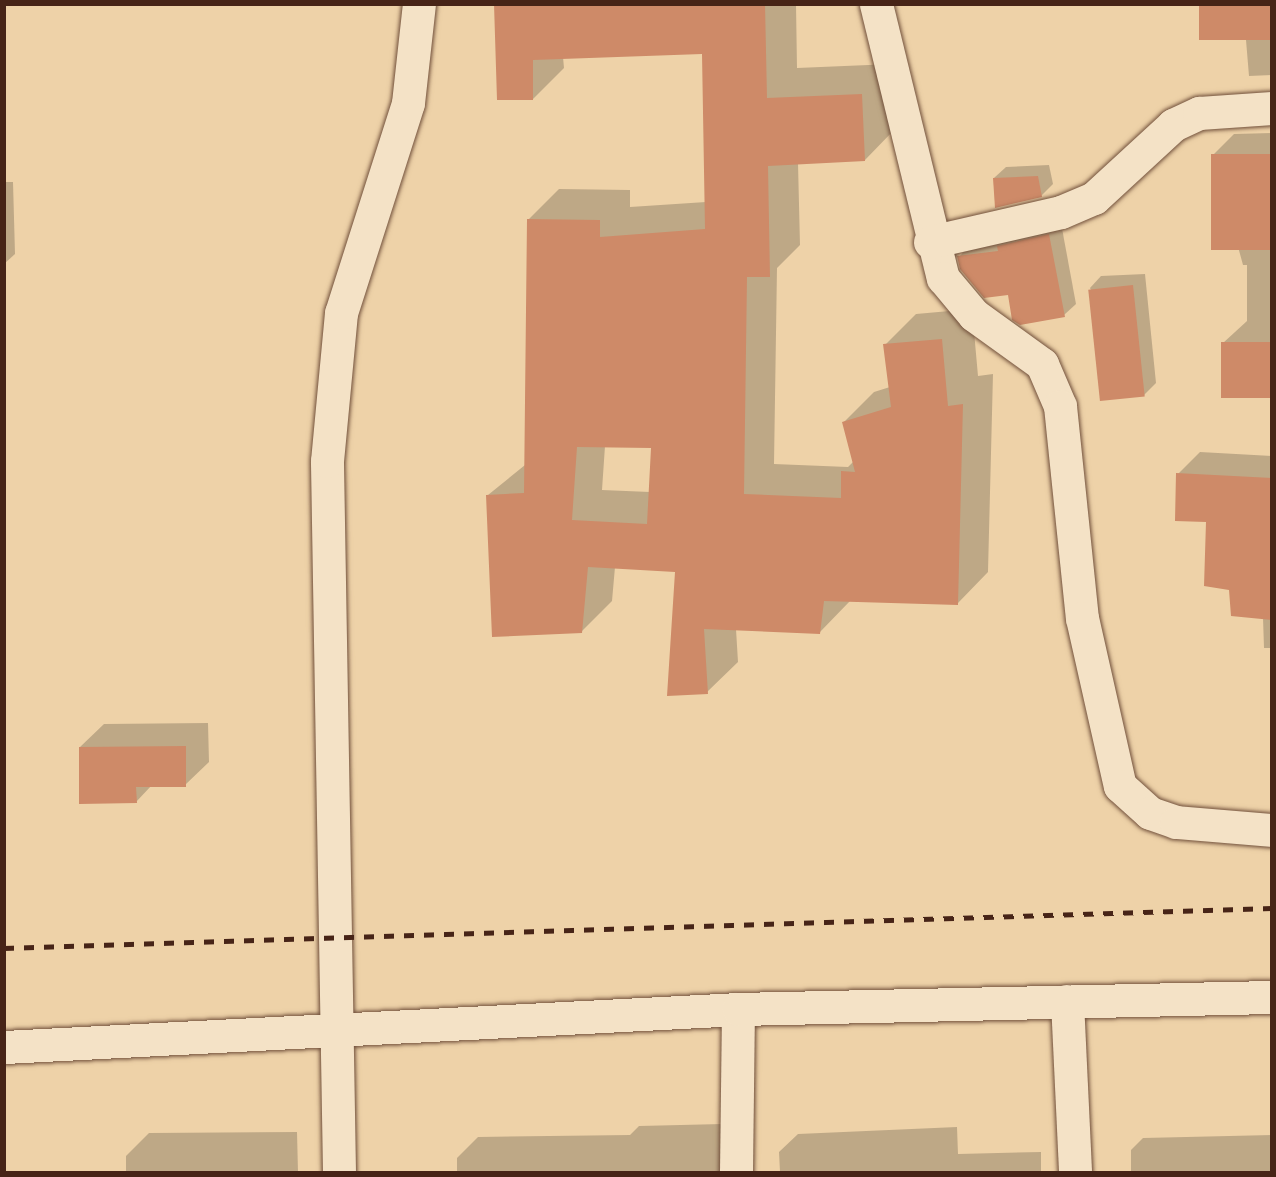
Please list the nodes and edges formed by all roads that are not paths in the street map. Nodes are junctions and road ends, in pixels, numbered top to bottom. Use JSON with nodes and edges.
{"nodes":[{"id":1,"x":419,"y":4,"type":"edge"},
{"id":2,"x":876,"y":4,"type":"edge"},
{"id":3,"x":1272,"y":108,"type":"edge"},
{"id":4,"x":930,"y":242,"type":"junction"},
{"id":5,"x":1272,"y":830,"type":"edge"},
{"id":6,"x":1272,"y":997,"type":"edge"},
{"id":7,"x":1067,"y":1001,"type":"junction"},
{"id":8,"x":738,"y":1009,"type":"junction"},
{"id":9,"x":338,"y":1031,"type":"junction"},
{"id":10,"x":4,"y":1047,"type":"edge"},
{"id":11,"x":339,"y":1173,"type":"edge"},
{"id":12,"x":736,"y":1173,"type":"edge"},
{"id":13,"x":1075,"y":1173,"type":"edge"}],
"edges":[{"from":1,"to":9,"type":"street"},
{"from":2,"to":4,"type":"street"},
{"from":3,"to":4,"type":"street"},
{"from":4,"to":5,"type":"street"},
{"from":6,"to":7,"type":"street"},
{"from":7,"to":8,"type":"street"},
{"from":7,"to":13,"type":"street"},
{"from":8,"to":9,"type":"street"},
{"from":8,"to":12,"type":"street"},
{"from":9,"to":10,"type":"street"},
{"from":9,"to":11,"type":"street"}]}
